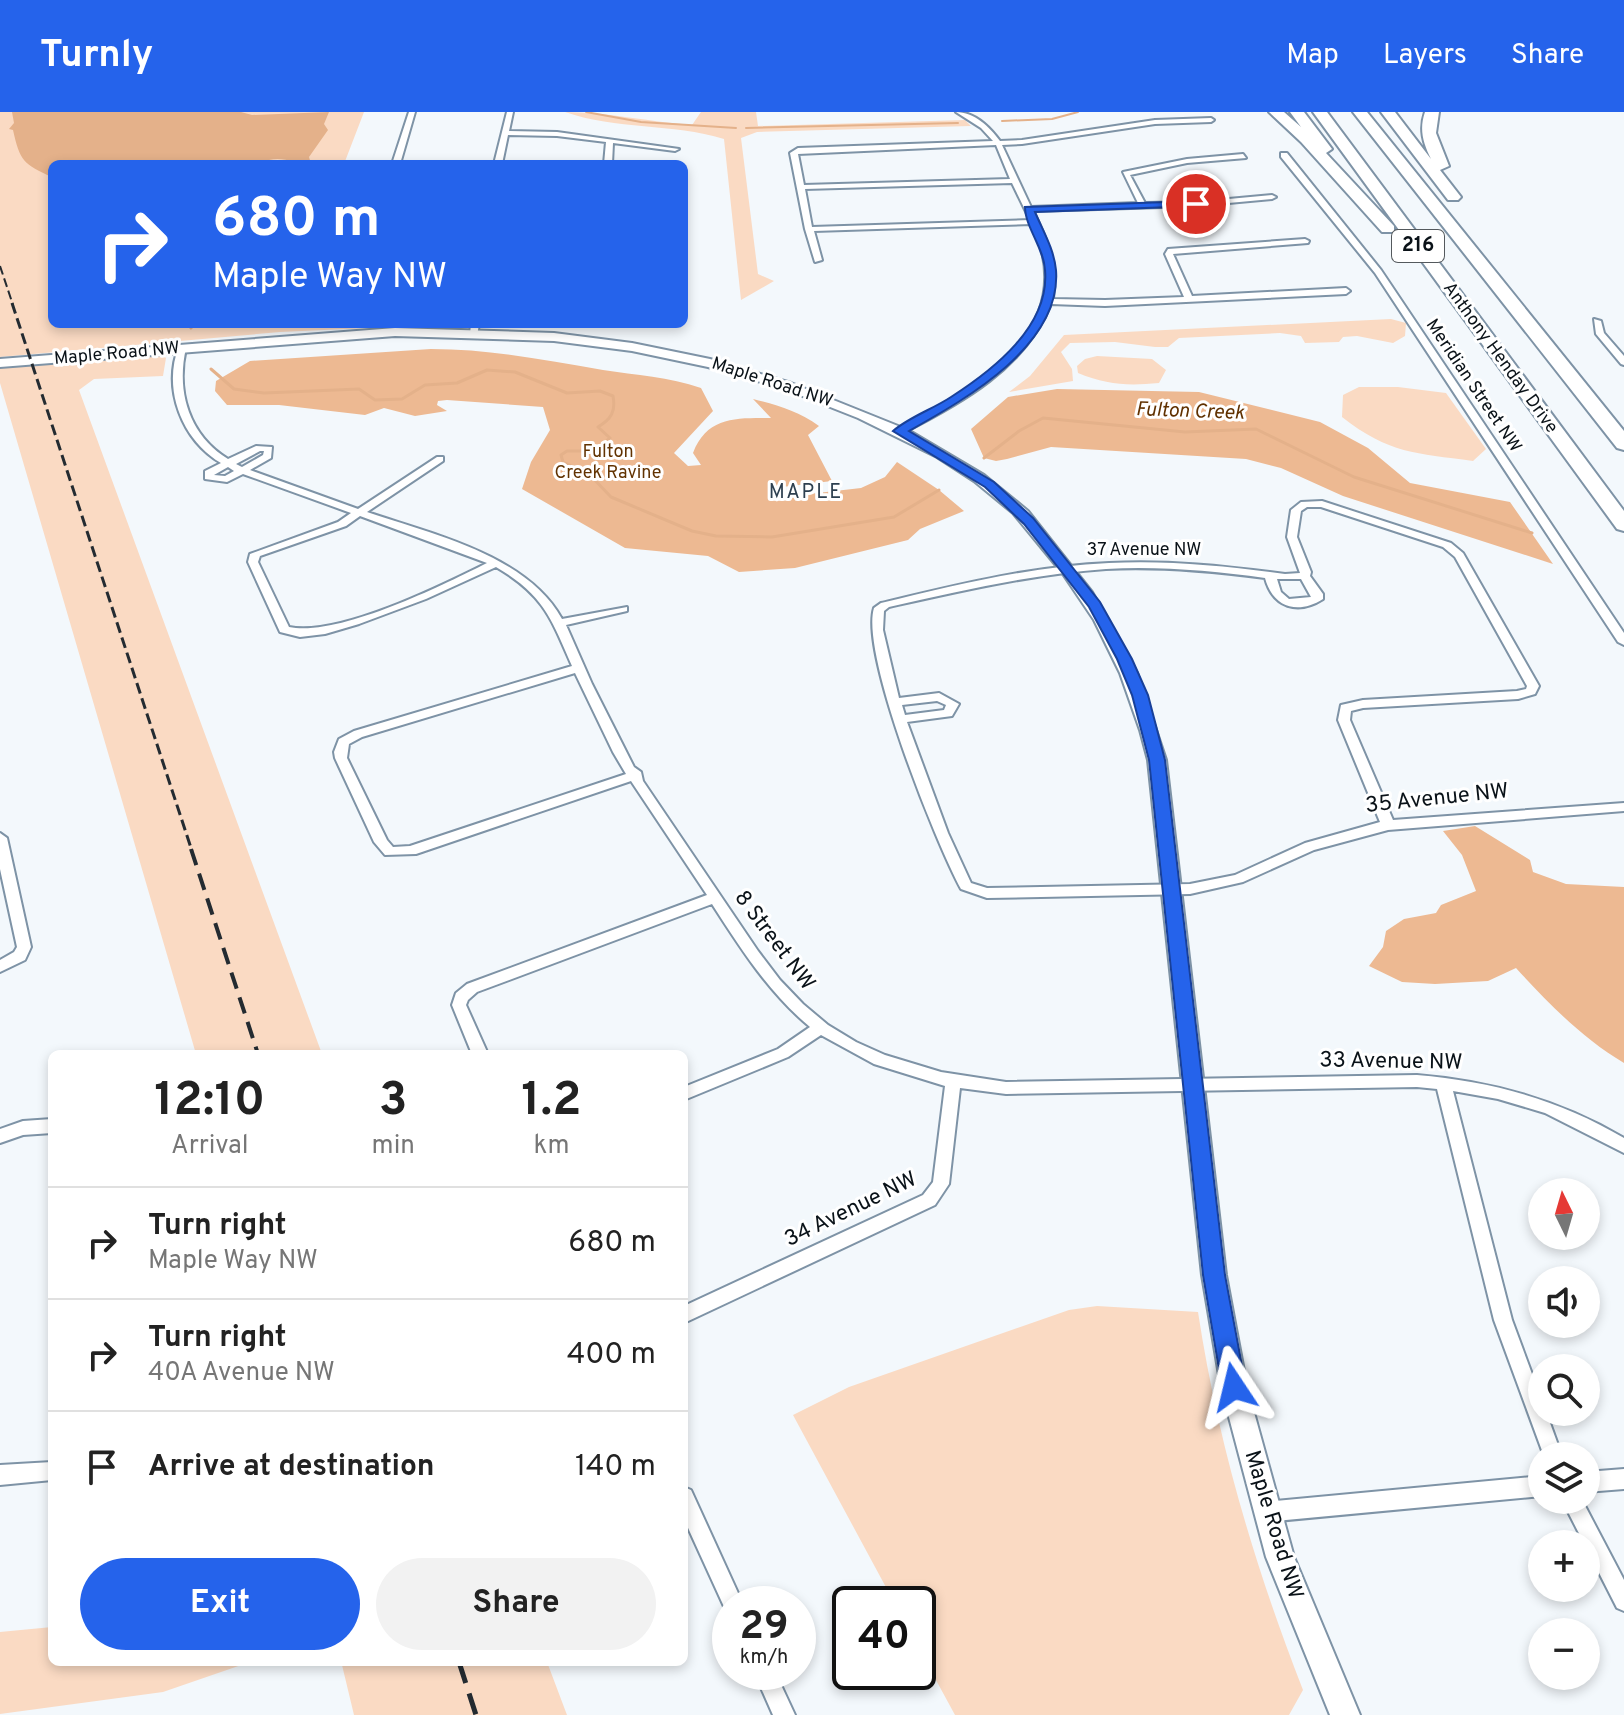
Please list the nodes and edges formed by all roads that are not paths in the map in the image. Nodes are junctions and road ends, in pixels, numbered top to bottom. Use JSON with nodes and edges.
{"nodes":[{"id":1,"x":412,"y":112,"type":"edge"},
{"id":2,"x":510,"y":112,"type":"edge"},
{"id":3,"x":959,"y":112,"type":"edge"},
{"id":4,"x":1276,"y":112,"type":"edge"},
{"id":5,"x":1297,"y":112,"type":"edge"},
{"id":6,"x":1320,"y":112,"type":"edge"},
{"id":7,"x":1360,"y":112,"type":"edge"},
{"id":8,"x":1388,"y":112,"type":"edge"},
{"id":9,"x":1432,"y":112,"type":"edge"},
{"id":10,"x":1211,"y":120,"type":"dead end"},
{"id":11,"x":504,"y":133,"type":"junction"},
{"id":12,"x":610,"y":142,"type":"junction"},
{"id":13,"x":999,"y":143,"type":"junction"},
{"id":14,"x":675,"y":149,"type":"dead end"},
{"id":15,"x":1284,"y":155,"type":"dead end"},
{"id":16,"x":1243,"y":156,"type":"dead end"},
{"id":17,"x":397,"y":160,"type":"edge"},
{"id":18,"x":499,"y":160,"type":"edge"},
{"id":19,"x":608,"y":160,"type":"edge"},
{"id":20,"x":1015,"y":181,"type":"junction"},
{"id":21,"x":801,"y":187,"type":"junction"},
{"id":22,"x":1272,"y":197,"type":"dead end"},
{"id":23,"x":1143,"y":206,"type":"junction"},
{"id":24,"x":1028,"y":209,"type":"junction"},
{"id":25,"x":1034,"y":222,"type":"junction"},
{"id":26,"x":809,"y":229,"type":"junction"},
{"id":27,"x":1388,"y":229,"type":"junction"},
{"id":28,"x":1305,"y":241,"type":"dead end"},
{"id":29,"x":1499,"y":259,"type":"dead end"},
{"id":30,"x":818,"y":260,"type":"dead end"},
{"id":31,"x":1346,"y":291,"type":"dead end"},
{"id":32,"x":1189,"y":299,"type":"junction"},
{"id":33,"x":1047,"y":301,"type":"junction"},
{"id":34,"x":1597,"y":321,"type":"dead end"},
{"id":35,"x":469,"y":329,"type":"edge"},
{"id":36,"x":182,"y":348,"type":"junction"},
{"id":37,"x":1624,"y":362,"type":"edge"},
{"id":38,"x":0,"y":363,"type":"edge"},
{"id":39,"x":1562,"y":365,"type":"junction"},
{"id":40,"x":1517,"y":380,"type":"junction"},
{"id":41,"x":900,"y":431,"type":"junction"},
{"id":42,"x":1624,"y":444,"type":"edge"},
{"id":43,"x":440,"y":459,"type":"dead end"},
{"id":44,"x":227,"y":462,"type":"junction"},
{"id":45,"x":243,"y":470,"type":"junction"},
{"id":46,"x":360,"y":513,"type":"junction"},
{"id":47,"x":1624,"y":525,"type":"edge"},
{"id":48,"x":496,"y":563,"type":"junction"},
{"id":49,"x":1069,"y":569,"type":"junction"},
{"id":50,"x":1270,"y":575,"type":"junction"},
{"id":51,"x":1304,"y":576,"type":"junction"},
{"id":52,"x":623,"y":609,"type":"dead end"},
{"id":53,"x":558,"y":623,"type":"junction"},
{"id":54,"x":1624,"y":642,"type":"edge"},
{"id":55,"x":579,"y":668,"type":"junction"},
{"id":56,"x":895,"y":702,"type":"junction"},
{"id":57,"x":901,"y":719,"type":"junction"},
{"id":58,"x":636,"y":775,"type":"junction"},
{"id":59,"x":1624,"y":807,"type":"edge"},
{"id":60,"x":1388,"y":825,"type":"junction"},
{"id":61,"x":0,"y":838,"type":"edge"},
{"id":62,"x":1171,"y":891,"type":"junction"},
{"id":63,"x":716,"y":897,"type":"junction"},
{"id":64,"x":0,"y":967,"type":"edge"},
{"id":65,"x":820,"y":1028,"type":"junction"},
{"id":66,"x":478,"y":1050,"type":"edge"},
{"id":67,"x":953,"y":1083,"type":"junction"},
{"id":68,"x":1443,"y":1083,"type":"junction"},
{"id":69,"x":1193,"y":1085,"type":"junction"},
{"id":70,"x":688,"y":1092,"type":"edge"},
{"id":71,"x":48,"y":1126,"type":"edge"},
{"id":72,"x":0,"y":1136,"type":"edge"},
{"id":73,"x":1624,"y":1146,"type":"edge"},
{"id":74,"x":688,"y":1313,"type":"edge"},
{"id":75,"x":1548,"y":1442,"type":"edge"},
{"id":76,"x":48,"y":1471,"type":"edge"},
{"id":77,"x":0,"y":1475,"type":"edge"},
{"id":78,"x":1624,"y":1479,"type":"edge"},
{"id":79,"x":1600,"y":1481,"type":"edge"},
{"id":80,"x":1528,"y":1487,"type":"edge"},
{"id":81,"x":688,"y":1506,"type":"edge"},
{"id":82,"x":1266,"y":1512,"type":"junction"},
{"id":83,"x":1579,"y":1514,"type":"edge"},
{"id":84,"x":725,"y":1586,"type":"edge"},
{"id":85,"x":1624,"y":1601,"type":"edge"},
{"id":86,"x":772,"y":1690,"type":"edge"},
{"id":87,"x":784,"y":1715,"type":"edge"},
{"id":88,"x":1345,"y":1715,"type":"edge"}],
"edges":[{"from":1,"to":17,"type":"street"},
{"from":2,"to":11,"type":"street"},
{"from":3,"to":13,"type":"street"},
{"from":4,"to":27,"type":"highway"},
{"from":5,"to":27,"type":"highway"},
{"from":6,"to":40,"type":"highway","name":"Anthony Henday Drive","number":"216"},
{"from":7,"to":39,"type":"highway","name":"Anthony Henday Drive","number":"216"},
{"from":8,"to":9,"type":"highway"},
{"from":10,"to":13,"type":"street"},
{"from":11,"to":12,"type":"street"},
{"from":11,"to":18,"type":"street"},
{"from":12,"to":14,"type":"street"},
{"from":12,"to":19,"type":"street"},
{"from":13,"to":20,"type":"street"},
{"from":13,"to":21,"type":"street"},
{"from":15,"to":54,"type":"street","name":"Meridian Street NW"},
{"from":16,"to":23,"type":"street"},
{"from":20,"to":21,"type":"street"},
{"from":20,"to":24,"type":"street"},
{"from":21,"to":26,"type":"street"},
{"from":22,"to":23,"type":"street"},
{"from":23,"to":24,"type":"street"},
{"from":24,"to":25,"type":"street"},
{"from":25,"to":26,"type":"street"},
{"from":25,"to":33,"type":"street"},
{"from":26,"to":30,"type":"street"},
{"from":27,"to":40,"type":"highway"},
{"from":28,"to":32,"type":"street"},
{"from":29,"to":39,"type":"highway"},
{"from":31,"to":32,"type":"street"},
{"from":32,"to":33,"type":"street"},
{"from":33,"to":41,"type":"street"},
{"from":34,"to":37,"type":"street"},
{"from":35,"to":36,"type":"street","name":"Maple Road NW"},
{"from":35,"to":41,"type":"street","name":"Maple Road NW"},
{"from":36,"to":38,"type":"street","name":"Maple Road NW"},
{"from":36,"to":44,"type":"street","name":"8 Street NW"},
{"from":39,"to":42,"type":"highway","name":"Anthony Henday Drive","number":"216"},
{"from":40,"to":47,"type":"highway","name":"Anthony Henday Drive","number":"216"},
{"from":41,"to":49,"type":"street","name":"Maple Road NW"},
{"from":43,"to":46,"type":"street"},
{"from":44,"to":45,"type":"street","name":"8 Street NW"},
{"from":44,"to":45,"type":"street","name":"8 Street NW"},
{"from":44,"to":45,"type":"street"},
{"from":45,"to":46,"type":"street","name":"8 Street NW"},
{"from":46,"to":48,"type":"street","name":"8 Street NW"},
{"from":46,"to":48,"type":"street"},
{"from":48,"to":53,"type":"street","name":"8 Street NW"},
{"from":49,"to":50,"type":"street","name":"37 Avenue NW"},
{"from":49,"to":56,"type":"street","name":"37 Avenue NW"},
{"from":49,"to":62,"type":"street","name":"Maple Road NW"},
{"from":50,"to":51,"type":"street","name":"37 Avenue NW"},
{"from":50,"to":51,"type":"street"},
{"from":51,"to":60,"type":"street"},
{"from":52,"to":53,"type":"street"},
{"from":53,"to":55,"type":"street","name":"8 Street NW"},
{"from":55,"to":58,"type":"street","name":"8 Street NW"},
{"from":55,"to":58,"type":"street"},
{"from":56,"to":57,"type":"street"},
{"from":56,"to":57,"type":"street"},
{"from":57,"to":62,"type":"street","name":"35 Avenue NW"},
{"from":58,"to":63,"type":"street","name":"8 Street NW"},
{"from":59,"to":60,"type":"street","name":"35 Avenue NW"},
{"from":60,"to":62,"type":"street","name":"35 Avenue NW"},
{"from":61,"to":64,"type":"street"},
{"from":62,"to":69,"type":"street","name":"Maple Road NW"},
{"from":63,"to":65,"type":"street","name":"8 Street NW"},
{"from":63,"to":66,"type":"street"},
{"from":65,"to":67,"type":"street","name":"8 Street NW"},
{"from":65,"to":70,"type":"street"},
{"from":67,"to":69,"type":"street","name":"8 Street NW"},
{"from":67,"to":74,"type":"street","name":"34 Avenue NW"},
{"from":68,"to":69,"type":"street","name":"33 Avenue NW"},
{"from":68,"to":73,"type":"street","name":"33 Avenue NW"},
{"from":68,"to":75,"type":"street"},
{"from":69,"to":82,"type":"street","name":"Maple Road NW"},
{"from":71,"to":72,"type":"street"},
{"from":76,"to":77,"type":"street"},
{"from":78,"to":79,"type":"street"},
{"from":80,"to":82,"type":"street"},
{"from":81,"to":84,"type":"street"},
{"from":82,"to":88,"type":"street","name":"Maple Road NW"},
{"from":83,"to":85,"type":"street"},
{"from":86,"to":87,"type":"street"}]}
